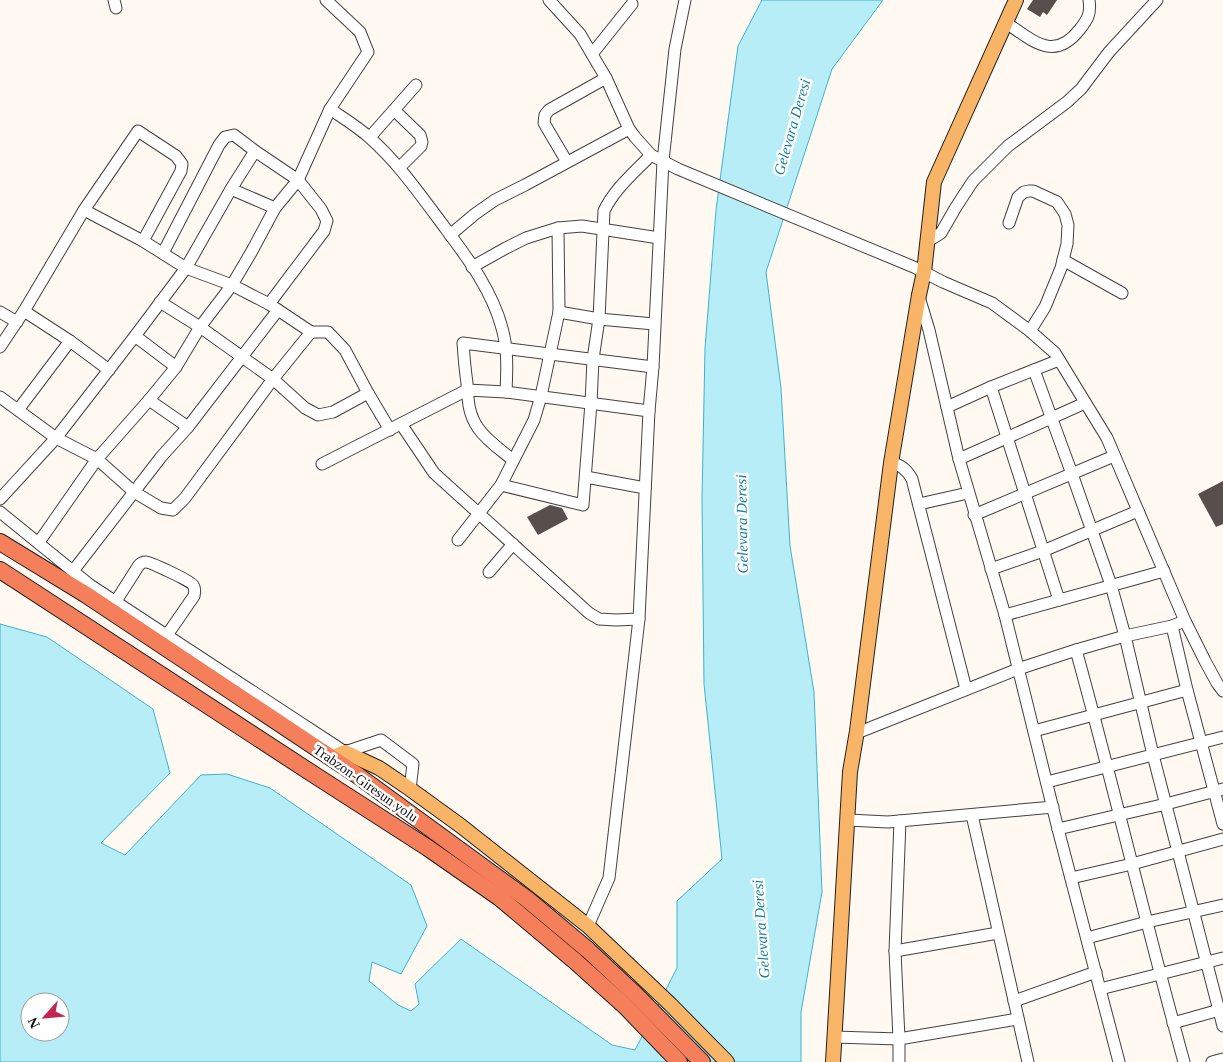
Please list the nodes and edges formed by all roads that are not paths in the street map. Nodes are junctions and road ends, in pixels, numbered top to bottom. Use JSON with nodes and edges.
{"nodes":[{"id":1,"x":326,"y":0,"type":"edge"},
{"id":2,"x":549,"y":0,"type":"edge"},
{"id":3,"x":684,"y":0,"type":"edge"},
{"id":4,"x":1016,"y":0,"type":"edge"},
{"id":5,"x":1089,"y":0,"type":"edge"},
{"id":6,"x":1157,"y":0,"type":"edge"},
{"id":7,"x":632,"y":4,"type":"dead end"},
{"id":8,"x":1005,"y":22,"type":"junction"},
{"id":9,"x":592,"y":54,"type":"junction"},
{"id":10,"x":606,"y":78,"type":"junction"},
{"id":11,"x":416,"y":86,"type":"dead end"},
{"id":12,"x":330,"y":109,"type":"junction"},
{"id":13,"x":394,"y":110,"type":"junction"},
{"id":14,"x":629,"y":128,"type":"junction"},
{"id":15,"x":370,"y":137,"type":"junction"},
{"id":16,"x":255,"y":151,"type":"junction"},
{"id":17,"x":651,"y":155,"type":"junction"},
{"id":18,"x":663,"y":161,"type":"junction"},
{"id":19,"x":567,"y":162,"type":"junction"},
{"id":20,"x":400,"y":167,"type":"junction"},
{"id":21,"x":298,"y":180,"type":"junction"},
{"id":22,"x":231,"y":189,"type":"junction"},
{"id":23,"x":275,"y":208,"type":"junction"},
{"id":24,"x":84,"y":210,"type":"junction"},
{"id":25,"x":1009,"y":223,"type":"dead end"},
{"id":26,"x":558,"y":228,"type":"junction"},
{"id":27,"x":603,"y":229,"type":"junction"},
{"id":28,"x":450,"y":235,"type":"junction"},
{"id":29,"x":659,"y":238,"type":"junction"},
{"id":30,"x":928,"y":239,"type":"junction"},
{"id":31,"x":143,"y":241,"type":"junction"},
{"id":32,"x":163,"y":253,"type":"junction"},
{"id":33,"x":1063,"y":260,"type":"junction"},
{"id":34,"x":472,"y":267,"type":"junction"},
{"id":35,"x":186,"y":268,"type":"junction"},
{"id":36,"x":920,"y":270,"type":"junction"},
{"id":37,"x":232,"y":285,"type":"junction"},
{"id":38,"x":1122,"y":293,"type":"dead end"},
{"id":39,"x":919,"y":295,"type":"junction"},
{"id":40,"x":160,"y":302,"type":"junction"},
{"id":41,"x":273,"y":307,"type":"junction"},
{"id":42,"x":24,"y":311,"type":"junction"},
{"id":43,"x":0,"y":312,"type":"edge"},
{"id":44,"x":559,"y":312,"type":"junction"},
{"id":45,"x":599,"y":319,"type":"junction"},
{"id":46,"x":17,"y":322,"type":"junction"},
{"id":47,"x":654,"y":324,"type":"junction"},
{"id":48,"x":200,"y":327,"type":"junction"},
{"id":49,"x":1030,"y":331,"type":"junction"},
{"id":50,"x":312,"y":332,"type":"junction"},
{"id":51,"x":135,"y":336,"type":"junction"},
{"id":52,"x":70,"y":341,"type":"junction"},
{"id":53,"x":0,"y":347,"type":"edge"},
{"id":54,"x":507,"y":349,"type":"junction"},
{"id":55,"x":549,"y":353,"type":"junction"},
{"id":56,"x":241,"y":356,"type":"junction"},
{"id":57,"x":593,"y":359,"type":"junction"},
{"id":58,"x":1059,"y":360,"type":"junction"},
{"id":59,"x":176,"y":367,"type":"junction"},
{"id":60,"x":653,"y":367,"type":"junction"},
{"id":61,"x":109,"y":370,"type":"junction"},
{"id":62,"x":1034,"y":370,"type":"junction"},
{"id":63,"x":273,"y":379,"type":"junction"},
{"id":64,"x":991,"y":387,"type":"junction"},
{"id":65,"x":467,"y":390,"type":"junction"},
{"id":66,"x":506,"y":392,"type":"junction"},
{"id":67,"x":368,"y":393,"type":"junction"},
{"id":68,"x":541,"y":396,"type":"junction"},
{"id":69,"x":0,"y":397,"type":"edge"},
{"id":70,"x":149,"y":400,"type":"junction"},
{"id":71,"x":591,"y":403,"type":"junction"},
{"id":72,"x":1085,"y":403,"type":"junction"},
{"id":73,"x":947,"y":407,"type":"junction"},
{"id":74,"x":18,"y":410,"type":"junction"},
{"id":75,"x":648,"y":411,"type":"junction"},
{"id":76,"x":1052,"y":418,"type":"junction"},
{"id":77,"x":401,"y":424,"type":"junction"},
{"id":78,"x":188,"y":427,"type":"junction"},
{"id":79,"x":390,"y":430,"type":"junction"},
{"id":80,"x":56,"y":438,"type":"junction"},
{"id":81,"x":1008,"y":438,"type":"junction"},
{"id":82,"x":1114,"y":456,"type":"junction"},
{"id":83,"x":96,"y":459,"type":"junction"},
{"id":84,"x":959,"y":459,"type":"junction"},
{"id":85,"x":513,"y":460,"type":"junction"},
{"id":86,"x":891,"y":463,"type":"junction"},
{"id":87,"x":322,"y":464,"type":"dead end"},
{"id":88,"x":1072,"y":474,"type":"junction"},
{"id":89,"x":586,"y":477,"type":"junction"},
{"id":90,"x":501,"y":485,"type":"junction"},
{"id":91,"x":645,"y":488,"type":"junction"},
{"id":92,"x":134,"y":492,"type":"junction"},
{"id":93,"x":968,"y":492,"type":"junction"},
{"id":94,"x":1025,"y":494,"type":"junction"},
{"id":95,"x":0,"y":498,"type":"edge"},
{"id":96,"x":919,"y":504,"type":"junction"},
{"id":97,"x":1138,"y":511,"type":"junction"},
{"id":98,"x":0,"y":512,"type":"edge"},
{"id":99,"x":479,"y":514,"type":"junction"},
{"id":100,"x":974,"y":515,"type":"junction"},
{"id":101,"x":1092,"y":531,"type":"junction"},
{"id":102,"x":458,"y":540,"type":"dead end"},
{"id":103,"x":0,"y":542,"type":"edge"},
{"id":104,"x":39,"y":542,"type":"junction"},
{"id":105,"x":513,"y":544,"type":"junction"},
{"id":106,"x":1043,"y":551,"type":"junction"},
{"id":107,"x":0,"y":570,"type":"edge"},
{"id":108,"x":991,"y":570,"type":"junction"},
{"id":109,"x":73,"y":571,"type":"junction"},
{"id":110,"x":489,"y":572,"type":"dead end"},
{"id":111,"x":1164,"y":572,"type":"junction"},
{"id":112,"x":1111,"y":586,"type":"junction"},
{"id":113,"x":87,"y":589,"type":"junction"},
{"id":114,"x":1059,"y":600,"type":"junction"},
{"id":115,"x":116,"y":601,"type":"junction"},
{"id":116,"x":1005,"y":615,"type":"junction"},
{"id":117,"x":639,"y":619,"type":"junction"},
{"id":118,"x":1185,"y":621,"type":"junction"},
{"id":119,"x":1172,"y":626,"type":"junction"},
{"id":120,"x":167,"y":635,"type":"junction"},
{"id":121,"x":1125,"y":636,"type":"junction"},
{"id":122,"x":1076,"y":650,"type":"junction"},
{"id":123,"x":1018,"y":669,"type":"junction"},
{"id":124,"x":1221,"y":685,"type":"edge"},
{"id":125,"x":966,"y":689,"type":"junction"},
{"id":126,"x":1187,"y":690,"type":"junction"},
{"id":127,"x":1141,"y":702,"type":"junction"},
{"id":128,"x":1094,"y":715,"type":"junction"},
{"id":129,"x":1034,"y":731,"type":"junction"},
{"id":130,"x":857,"y":732,"type":"junction"},
{"id":131,"x":1223,"y":737,"type":"edge"},
{"id":132,"x":1202,"y":743,"type":"junction"},
{"id":133,"x":338,"y":755,"type":"junction"},
{"id":134,"x":1153,"y":755,"type":"junction"},
{"id":135,"x":1107,"y":768,"type":"junction"},
{"id":136,"x":1047,"y":782,"type":"junction"},
{"id":137,"x":410,"y":789,"type":"junction"},
{"id":138,"x":1219,"y":790,"type":"edge"},
{"id":139,"x":1166,"y":804,"type":"junction"},
{"id":140,"x":1053,"y":807,"type":"junction"},
{"id":141,"x":972,"y":815,"type":"junction"},
{"id":142,"x":1119,"y":815,"type":"junction"},
{"id":143,"x":848,"y":820,"type":"junction"},
{"id":144,"x":900,"y":821,"type":"junction"},
{"id":145,"x":1223,"y":824,"type":"edge"},
{"id":146,"x":1058,"y":829,"type":"junction"},
{"id":147,"x":1223,"y":839,"type":"edge"},
{"id":148,"x":1178,"y":851,"type":"junction"},
{"id":149,"x":1132,"y":864,"type":"junction"},
{"id":150,"x":1071,"y":878,"type":"junction"},
{"id":151,"x":1223,"y":905,"type":"edge"},
{"id":152,"x":1193,"y":911,"type":"junction"},
{"id":153,"x":1147,"y":922,"type":"junction"},
{"id":154,"x":588,"y":926,"type":"junction"},
{"id":155,"x":998,"y":933,"type":"junction"},
{"id":156,"x":1086,"y":938,"type":"junction"},
{"id":157,"x":895,"y":951,"type":"junction"},
{"id":158,"x":1223,"y":958,"type":"edge"},
{"id":159,"x":1206,"y":962,"type":"junction"},
{"id":160,"x":1096,"y":972,"type":"junction"},
{"id":161,"x":1160,"y":974,"type":"junction"},
{"id":162,"x":1100,"y":989,"type":"junction"},
{"id":163,"x":630,"y":1001,"type":"junction"},
{"id":164,"x":1014,"y":1001,"type":"junction"},
{"id":165,"x":1221,"y":1009,"type":"edge"},
{"id":166,"x":1018,"y":1019,"type":"junction"},
{"id":167,"x":1173,"y":1023,"type":"junction"},
{"id":168,"x":1223,"y":1026,"type":"edge"},
{"id":169,"x":834,"y":1036,"type":"junction"},
{"id":170,"x":899,"y":1039,"type":"junction"},
{"id":171,"x":1223,"y":1058,"type":"edge"},
{"id":172,"x":679,"y":1062,"type":"edge"},
{"id":173,"x":702,"y":1062,"type":"edge"},
{"id":174,"x":727,"y":1062,"type":"edge"},
{"id":175,"x":833,"y":1062,"type":"edge"},
{"id":176,"x":899,"y":1062,"type":"edge"},
{"id":177,"x":1028,"y":1062,"type":"edge"},
{"id":178,"x":1119,"y":1062,"type":"edge"},
{"id":179,"x":1184,"y":1062,"type":"edge"},
{"id":180,"x":1212,"y":1062,"type":"edge"}],
"edges":[{"from":1,"to":12,"type":"street"},
{"from":2,"to":9,"type":"street"},
{"from":3,"to":18,"type":"street"},
{"from":4,"to":8,"type":"main road"},
{"from":5,"to":8,"type":"street"},
{"from":6,"to":30,"type":"street"},
{"from":7,"to":9,"type":"street"},
{"from":8,"to":30,"type":"main road"},
{"from":9,"to":10,"type":"street"},
{"from":10,"to":14,"type":"street"},
{"from":10,"to":19,"type":"street"},
{"from":11,"to":13,"type":"street"},
{"from":12,"to":15,"type":"street"},
{"from":12,"to":21,"type":"street"},
{"from":13,"to":15,"type":"street"},
{"from":13,"to":20,"type":"street"},
{"from":14,"to":17,"type":"street"},
{"from":14,"to":19,"type":"street"},
{"from":15,"to":20,"type":"street"},
{"from":16,"to":21,"type":"street"},
{"from":16,"to":22,"type":"street"},
{"from":16,"to":32,"type":"street"},
{"from":17,"to":18,"type":"street"},
{"from":17,"to":27,"type":"street"},
{"from":18,"to":29,"type":"street"},
{"from":18,"to":36,"type":"street"},
{"from":19,"to":28,"type":"street"},
{"from":20,"to":28,"type":"street"},
{"from":21,"to":23,"type":"street"},
{"from":21,"to":41,"type":"street"},
{"from":22,"to":23,"type":"street"},
{"from":22,"to":35,"type":"street"},
{"from":23,"to":37,"type":"street"},
{"from":24,"to":31,"type":"street"},
{"from":24,"to":31,"type":"street"},
{"from":24,"to":42,"type":"street"},
{"from":25,"to":33,"type":"street"},
{"from":26,"to":27,"type":"street"},
{"from":26,"to":34,"type":"street"},
{"from":26,"to":44,"type":"street"},
{"from":27,"to":29,"type":"street"},
{"from":27,"to":45,"type":"street"},
{"from":28,"to":34,"type":"street"},
{"from":29,"to":47,"type":"street"},
{"from":30,"to":36,"type":"main road"},
{"from":31,"to":32,"type":"street"},
{"from":32,"to":35,"type":"street"},
{"from":33,"to":38,"type":"street"},
{"from":33,"to":49,"type":"street"},
{"from":34,"to":54,"type":"street"},
{"from":35,"to":37,"type":"street"},
{"from":35,"to":40,"type":"street"},
{"from":36,"to":39,"type":"main road"},
{"from":36,"to":49,"type":"street"},
{"from":37,"to":41,"type":"street"},
{"from":37,"to":48,"type":"street"},
{"from":39,"to":73,"type":"street"},
{"from":39,"to":86,"type":"main road"},
{"from":40,"to":48,"type":"street"},
{"from":40,"to":51,"type":"street"},
{"from":41,"to":50,"type":"street"},
{"from":41,"to":56,"type":"street"},
{"from":42,"to":46,"type":"street"},
{"from":42,"to":52,"type":"street"},
{"from":43,"to":46,"type":"street"},
{"from":44,"to":45,"type":"street"},
{"from":44,"to":55,"type":"street"},
{"from":45,"to":47,"type":"street"},
{"from":45,"to":57,"type":"street"},
{"from":46,"to":53,"type":"street"},
{"from":47,"to":60,"type":"street"},
{"from":48,"to":56,"type":"street"},
{"from":48,"to":59,"type":"street"},
{"from":49,"to":58,"type":"street"},
{"from":50,"to":63,"type":"street"},
{"from":50,"to":67,"type":"street"},
{"from":51,"to":59,"type":"street"},
{"from":51,"to":61,"type":"street"},
{"from":52,"to":61,"type":"street"},
{"from":52,"to":74,"type":"street"},
{"from":54,"to":55,"type":"street"},
{"from":54,"to":65,"type":"street"},
{"from":54,"to":66,"type":"street"},
{"from":55,"to":57,"type":"street"},
{"from":55,"to":68,"type":"street"},
{"from":56,"to":63,"type":"street"},
{"from":56,"to":78,"type":"street"},
{"from":57,"to":60,"type":"street"},
{"from":57,"to":71,"type":"street"},
{"from":58,"to":62,"type":"street"},
{"from":58,"to":72,"type":"street"},
{"from":59,"to":70,"type":"street"},
{"from":60,"to":75,"type":"street"},
{"from":61,"to":80,"type":"street"},
{"from":62,"to":64,"type":"street"},
{"from":62,"to":76,"type":"street"},
{"from":63,"to":67,"type":"street"},
{"from":63,"to":92,"type":"street"},
{"from":64,"to":73,"type":"street"},
{"from":64,"to":81,"type":"street"},
{"from":65,"to":66,"type":"street"},
{"from":65,"to":77,"type":"street"},
{"from":65,"to":85,"type":"street"},
{"from":66,"to":68,"type":"street"},
{"from":67,"to":79,"type":"street"},
{"from":68,"to":71,"type":"street"},
{"from":68,"to":85,"type":"street"},
{"from":69,"to":74,"type":"street"},
{"from":70,"to":78,"type":"street"},
{"from":70,"to":83,"type":"street"},
{"from":71,"to":75,"type":"street"},
{"from":71,"to":89,"type":"street"},
{"from":72,"to":76,"type":"street"},
{"from":72,"to":82,"type":"street"},
{"from":73,"to":84,"type":"street"},
{"from":74,"to":80,"type":"street"},
{"from":75,"to":91,"type":"street"},
{"from":76,"to":81,"type":"street"},
{"from":76,"to":88,"type":"street"},
{"from":77,"to":79,"type":"street"},
{"from":77,"to":99,"type":"street"},
{"from":78,"to":92,"type":"street"},
{"from":79,"to":87,"type":"street"},
{"from":80,"to":83,"type":"street"},
{"from":80,"to":95,"type":"street"},
{"from":81,"to":84,"type":"street"},
{"from":81,"to":94,"type":"street"},
{"from":82,"to":88,"type":"street"},
{"from":82,"to":97,"type":"street"},
{"from":83,"to":92,"type":"street"},
{"from":83,"to":104,"type":"street"},
{"from":84,"to":93,"type":"street"},
{"from":85,"to":90,"type":"street"},
{"from":86,"to":96,"type":"street"},
{"from":86,"to":130,"type":"main road"},
{"from":88,"to":94,"type":"street"},
{"from":88,"to":101,"type":"street"},
{"from":89,"to":90,"type":"street"},
{"from":89,"to":91,"type":"street"},
{"from":90,"to":99,"type":"street"},
{"from":91,"to":117,"type":"street"},
{"from":92,"to":109,"type":"street"},
{"from":93,"to":96,"type":"street"},
{"from":93,"to":100,"type":"street"},
{"from":94,"to":100,"type":"street"},
{"from":94,"to":106,"type":"street"},
{"from":96,"to":125,"type":"street"},
{"from":97,"to":101,"type":"street"},
{"from":97,"to":111,"type":"street"},
{"from":98,"to":104,"type":"street"},
{"from":99,"to":102,"type":"street"},
{"from":99,"to":105,"type":"street"},
{"from":100,"to":108,"type":"street"},
{"from":101,"to":106,"type":"street"},
{"from":101,"to":112,"type":"street"},
{"from":103,"to":113,"type":"highway","name":"Trabzon-Giresun yolu"},
{"from":104,"to":109,"type":"street"},
{"from":105,"to":110,"type":"street"},
{"from":105,"to":117,"type":"street"},
{"from":106,"to":108,"type":"street"},
{"from":106,"to":114,"type":"street"},
{"from":107,"to":163,"type":"highway","name":"Trabzon-Giresun yolu"},
{"from":108,"to":116,"type":"street"},
{"from":109,"to":113,"type":"street"},
{"from":111,"to":112,"type":"street"},
{"from":111,"to":118,"type":"street"},
{"from":112,"to":114,"type":"street"},
{"from":112,"to":121,"type":"street"},
{"from":113,"to":115,"type":"street"},
{"from":113,"to":133,"type":"highway","name":"Trabzon-Giresun yolu"},
{"from":114,"to":116,"type":"street"},
{"from":115,"to":120,"type":"street"},
{"from":115,"to":120,"type":"street"},
{"from":116,"to":123,"type":"street"},
{"from":117,"to":154,"type":"street"},
{"from":118,"to":119,"type":"street"},
{"from":118,"to":124,"type":"street"},
{"from":119,"to":121,"type":"street"},
{"from":119,"to":126,"type":"street"},
{"from":120,"to":133,"type":"street"},
{"from":121,"to":122,"type":"street"},
{"from":121,"to":127,"type":"street"},
{"from":122,"to":123,"type":"street"},
{"from":122,"to":128,"type":"street"},
{"from":123,"to":125,"type":"street"},
{"from":123,"to":129,"type":"street"},
{"from":125,"to":130,"type":"street"},
{"from":126,"to":127,"type":"street"},
{"from":126,"to":132,"type":"street"},
{"from":127,"to":128,"type":"street"},
{"from":127,"to":134,"type":"street"},
{"from":128,"to":129,"type":"street"},
{"from":128,"to":135,"type":"street"},
{"from":129,"to":136,"type":"street"},
{"from":130,"to":143,"type":"main road"},
{"from":131,"to":132,"type":"street"},
{"from":132,"to":134,"type":"street"},
{"from":132,"to":138,"type":"street"},
{"from":133,"to":137,"type":"main road"},
{"from":133,"to":137,"type":"street"},
{"from":133,"to":163,"type":"highway","name":"Trabzon-Giresun yolu"},
{"from":134,"to":135,"type":"street"},
{"from":134,"to":139,"type":"street"},
{"from":135,"to":136,"type":"street"},
{"from":135,"to":142,"type":"street"},
{"from":136,"to":140,"type":"street"},
{"from":137,"to":154,"type":"main road"},
{"from":138,"to":139,"type":"street"},
{"from":138,"to":145,"type":"street"},
{"from":139,"to":142,"type":"street"},
{"from":139,"to":148,"type":"street"},
{"from":140,"to":141,"type":"street"},
{"from":140,"to":146,"type":"street"},
{"from":141,"to":144,"type":"street"},
{"from":141,"to":155,"type":"street"},
{"from":142,"to":146,"type":"street"},
{"from":142,"to":149,"type":"street"},
{"from":143,"to":144,"type":"street"},
{"from":143,"to":169,"type":"main road"},
{"from":144,"to":157,"type":"street"},
{"from":146,"to":150,"type":"street"},
{"from":147,"to":148,"type":"street"},
{"from":148,"to":149,"type":"street"},
{"from":148,"to":152,"type":"street"},
{"from":149,"to":150,"type":"street"},
{"from":149,"to":153,"type":"street"},
{"from":150,"to":156,"type":"street"},
{"from":151,"to":152,"type":"street"},
{"from":152,"to":153,"type":"street"},
{"from":152,"to":159,"type":"street"},
{"from":153,"to":156,"type":"street"},
{"from":153,"to":161,"type":"street"},
{"from":154,"to":174,"type":"main road"},
{"from":155,"to":157,"type":"street"},
{"from":155,"to":164,"type":"street"},
{"from":156,"to":160,"type":"street"},
{"from":157,"to":170,"type":"street"},
{"from":158,"to":159,"type":"street"},
{"from":159,"to":161,"type":"street"},
{"from":159,"to":165,"type":"street"},
{"from":160,"to":162,"type":"street"},
{"from":160,"to":164,"type":"street"},
{"from":161,"to":162,"type":"street"},
{"from":161,"to":167,"type":"street"},
{"from":162,"to":178,"type":"street"},
{"from":163,"to":172,"type":"highway","name":"Trabzon-Giresun yolu"},
{"from":163,"to":173,"type":"highway","name":"Trabzon-Giresun yolu"},
{"from":164,"to":166,"type":"street"},
{"from":165,"to":167,"type":"street"},
{"from":165,"to":168,"type":"street"},
{"from":166,"to":170,"type":"street"},
{"from":166,"to":177,"type":"street"},
{"from":167,"to":179,"type":"street"},
{"from":169,"to":170,"type":"street"},
{"from":169,"to":175,"type":"main road"},
{"from":170,"to":176,"type":"street"},
{"from":171,"to":180,"type":"street"}]}
